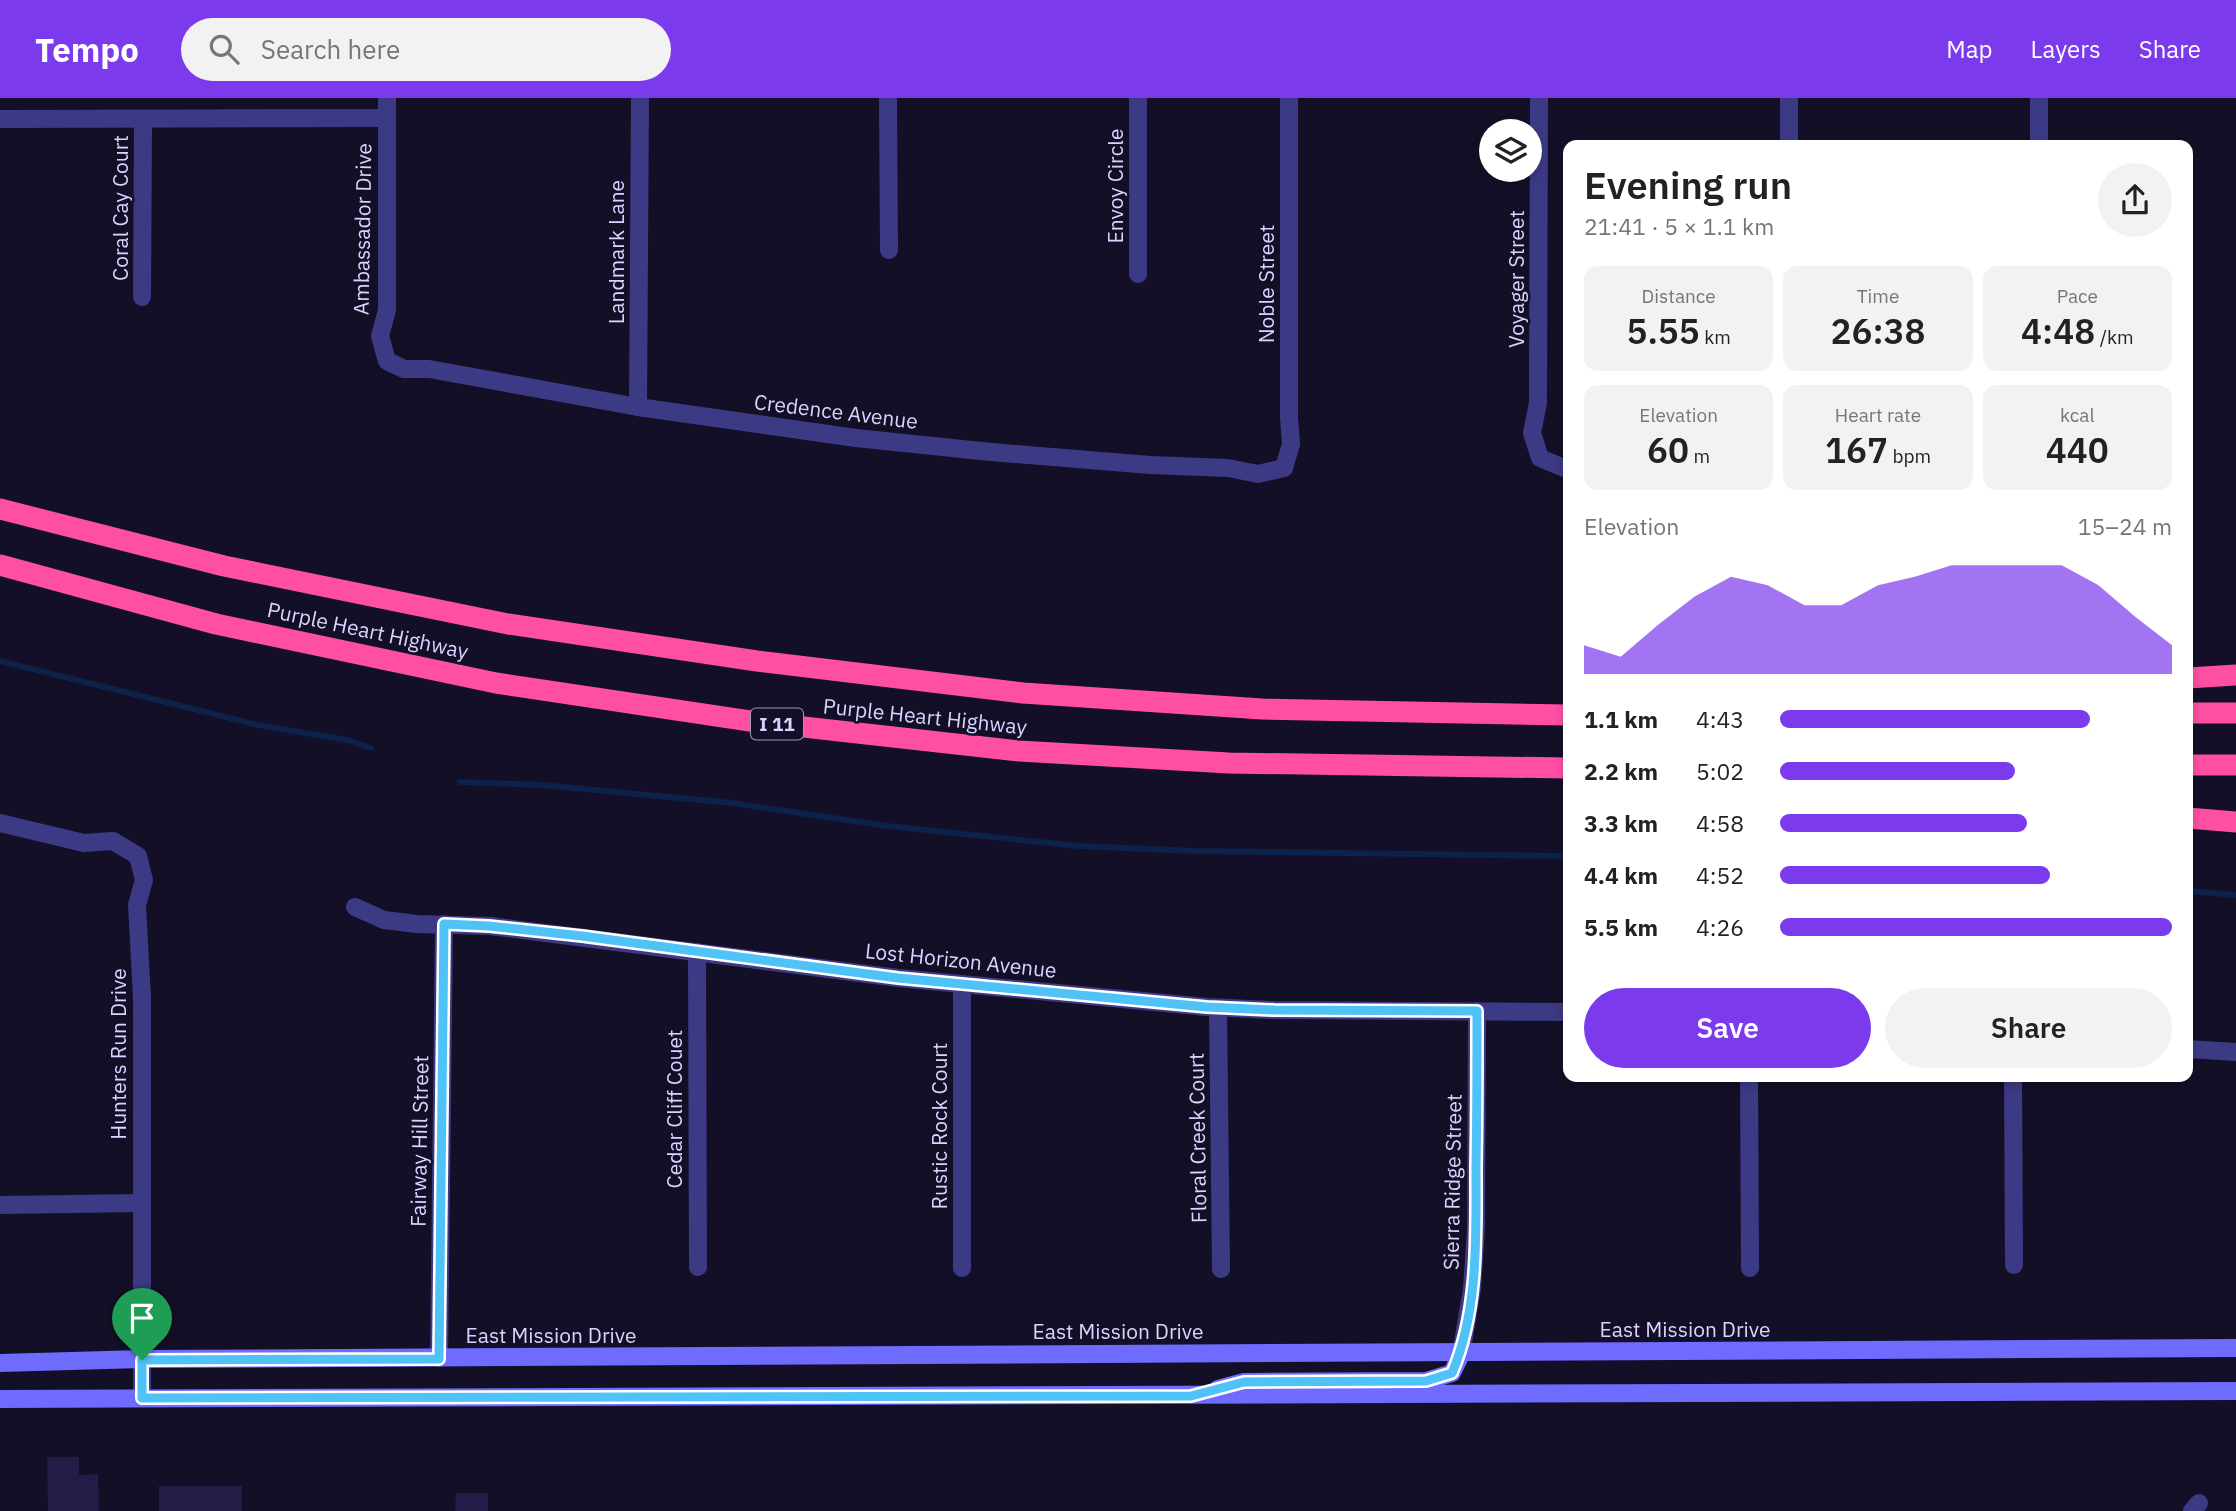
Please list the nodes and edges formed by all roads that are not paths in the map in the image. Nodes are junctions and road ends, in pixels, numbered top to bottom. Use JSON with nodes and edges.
{"nodes":[{"id":1,"x":387,"y":98,"type":"edge"},
{"id":2,"x":640,"y":98,"type":"edge"},
{"id":3,"x":888,"y":98,"type":"edge"},
{"id":4,"x":1138,"y":98,"type":"edge"},
{"id":5,"x":1289,"y":98,"type":"edge"},
{"id":6,"x":1539,"y":98,"type":"edge"},
{"id":7,"x":1789,"y":98,"type":"edge"},
{"id":8,"x":2039,"y":98,"type":"edge"},
{"id":9,"x":387,"y":118,"type":"junction"},
{"id":10,"x":0,"y":119,"type":"edge"},
{"id":11,"x":143,"y":119,"type":"junction"},
{"id":12,"x":1789,"y":140,"type":"edge"},
{"id":13,"x":2039,"y":140,"type":"edge"},
{"id":14,"x":889,"y":250,"type":"dead end"},
{"id":15,"x":1138,"y":274,"type":"dead end"},
{"id":16,"x":142,"y":298,"type":"dead end"},
{"id":17,"x":387,"y":361,"type":"joint"},
{"id":18,"x":638,"y":407,"type":"junction"},
{"id":19,"x":1284,"y":468,"type":"joint"},
{"id":20,"x":1563,"y":468,"type":"edge"},
{"id":21,"x":0,"y":509,"type":"edge"},
{"id":22,"x":0,"y":565,"type":"edge"},
{"id":23,"x":2236,"y":675,"type":"edge"},
{"id":24,"x":2193,"y":678,"type":"edge"},
{"id":25,"x":2193,"y":713,"type":"edge"},
{"id":26,"x":2236,"y":713,"type":"edge"},
{"id":27,"x":1563,"y":715,"type":"edge"},
{"id":28,"x":2193,"y":765,"type":"edge"},
{"id":29,"x":2236,"y":765,"type":"edge"},
{"id":30,"x":1563,"y":768,"type":"edge"},
{"id":31,"x":2193,"y":818,"type":"edge"},
{"id":32,"x":2236,"y":822,"type":"edge"},
{"id":33,"x":0,"y":823,"type":"edge"},
{"id":34,"x":355,"y":907,"type":"dead end"},
{"id":35,"x":444,"y":924,"type":"junction"},
{"id":36,"x":697,"y":952,"type":"junction"},
{"id":37,"x":962,"y":984,"type":"junction"},
{"id":38,"x":1219,"y":1008,"type":"junction"},
{"id":39,"x":1477,"y":1011,"type":"junction"},
{"id":40,"x":1563,"y":1012,"type":"edge"},
{"id":41,"x":2193,"y":1049,"type":"edge"},
{"id":42,"x":2236,"y":1052,"type":"edge"},
{"id":43,"x":1749,"y":1082,"type":"edge"},
{"id":44,"x":2013,"y":1082,"type":"edge"},
{"id":45,"x":142,"y":1203,"type":"junction"},
{"id":46,"x":0,"y":1205,"type":"edge"},
{"id":47,"x":2014,"y":1265,"type":"dead end"},
{"id":48,"x":698,"y":1266,"type":"dead end"},
{"id":49,"x":962,"y":1268,"type":"dead end"},
{"id":50,"x":1750,"y":1268,"type":"dead end"},
{"id":51,"x":1221,"y":1269,"type":"dead end"},
{"id":52,"x":2236,"y":1348,"type":"edge"},
{"id":53,"x":1461,"y":1354,"type":"junction"},
{"id":54,"x":439,"y":1359,"type":"junction"},
{"id":55,"x":142,"y":1360,"type":"junction"},
{"id":56,"x":0,"y":1363,"type":"edge"},
{"id":57,"x":2236,"y":1391,"type":"edge"},
{"id":58,"x":1191,"y":1396,"type":"junction"},
{"id":59,"x":142,"y":1398,"type":"junction"},
{"id":60,"x":0,"y":1399,"type":"edge"}],
"edges":[{"from":1,"to":9,"type":"street","name":"Ambassador Drive"},
{"from":2,"to":18,"type":"street","name":"Landmark Lane"},
{"from":3,"to":14,"type":"street"},
{"from":4,"to":15,"type":"street","name":"Envoy Circle"},
{"from":5,"to":19,"type":"street","name":"Noble Street"},
{"from":6,"to":20,"type":"street","name":"Voyager Street"},
{"from":7,"to":12,"type":"street"},
{"from":8,"to":13,"type":"street"},
{"from":9,"to":11,"type":"street"},
{"from":9,"to":17,"type":"street","name":"Ambassador Drive"},
{"from":10,"to":11,"type":"street"},
{"from":11,"to":16,"type":"street","name":"Coral Cay Court"},
{"from":17,"to":18,"type":"street","name":"Credence Avenue"},
{"from":18,"to":19,"type":"street","name":"Credence Avenue"},
{"from":21,"to":27,"type":"highway","name":"Purple Heart Highway"},
{"from":22,"to":30,"type":"highway","name":"Purple Heart Highway","number":"I 11"},
{"from":23,"to":24,"type":"highway"},
{"from":25,"to":26,"type":"highway"},
{"from":28,"to":29,"type":"highway"},
{"from":31,"to":32,"type":"highway"},
{"from":33,"to":45,"type":"street","name":"Hunters Run Drive"},
{"from":34,"to":35,"type":"street","name":"Lost Horizon Avenue"},
{"from":35,"to":36,"type":"street","name":"Lost Horizon Avenue"},
{"from":35,"to":54,"type":"street","name":"Fairway Hill Street"},
{"from":36,"to":37,"type":"street","name":"Lost Horizon Avenue"},
{"from":36,"to":48,"type":"street","name":"Cedar Cliff Couet"},
{"from":37,"to":38,"type":"street","name":"Lost Horizon Avenue"},
{"from":37,"to":49,"type":"street","name":"Rustic Rock Court"},
{"from":38,"to":39,"type":"street","name":"Lost Horizon Avenue"},
{"from":38,"to":51,"type":"street","name":"Floral Creek Court"},
{"from":39,"to":40,"type":"street","name":"Lost Horizon Avenue"},
{"from":39,"to":53,"type":"street","name":"Sierra Ridge Street"},
{"from":41,"to":42,"type":"street"},
{"from":43,"to":50,"type":"street"},
{"from":44,"to":47,"type":"street"},
{"from":45,"to":46,"type":"street"},
{"from":45,"to":55,"type":"street","name":"Hunters Run Drive"},
{"from":52,"to":53,"type":"street","name":"East Mission Drive"},
{"from":53,"to":54,"type":"street","name":"East Mission Drive"},
{"from":53,"to":58,"type":"street"},
{"from":54,"to":55,"type":"street","name":"East Mission Drive"},
{"from":55,"to":56,"type":"street","name":"East Mission Drive"},
{"from":55,"to":59,"type":"street","name":"Hunters Run Drive"},
{"from":57,"to":58,"type":"street"},
{"from":58,"to":59,"type":"street"},
{"from":59,"to":60,"type":"street"}]}
